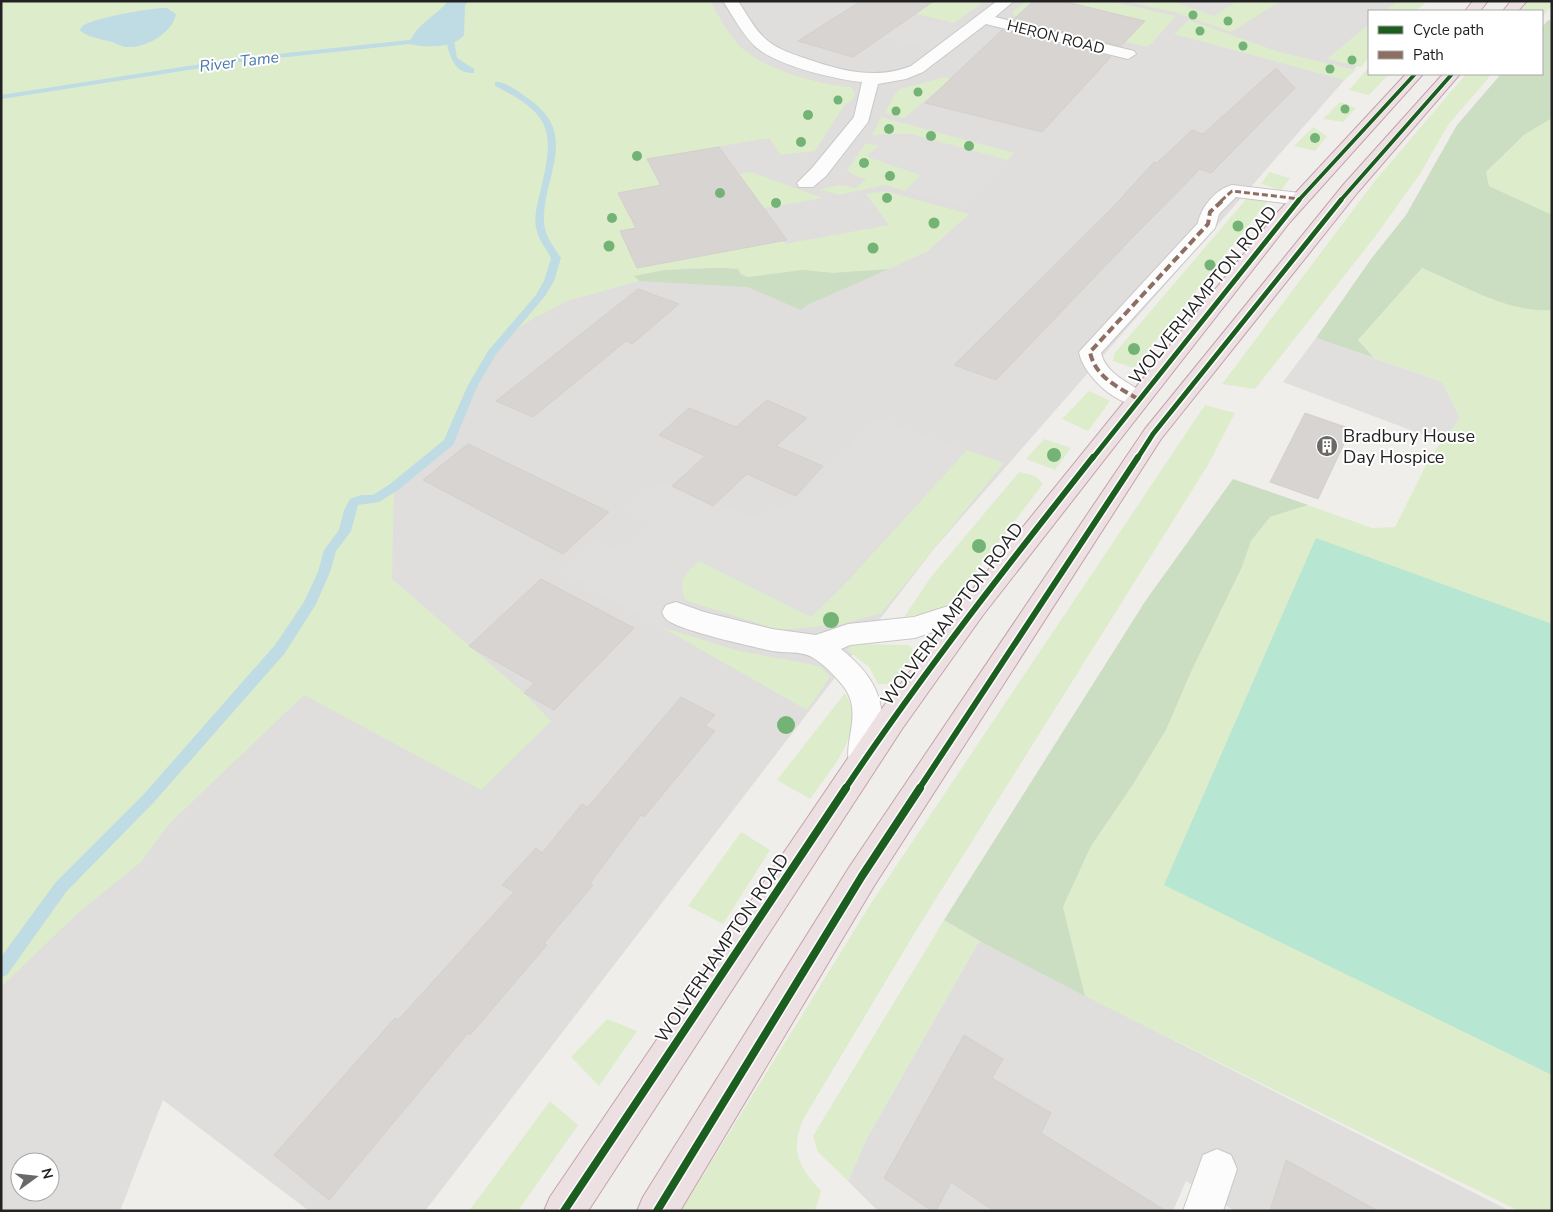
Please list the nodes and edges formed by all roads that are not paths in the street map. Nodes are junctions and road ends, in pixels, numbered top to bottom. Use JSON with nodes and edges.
{"nodes":[{"id":1,"x":730,"y":1,"type":"edge"},
{"id":2,"x":1007,"y":1,"type":"edge"},
{"id":3,"x":1520,"y":1,"type":"edge"},
{"id":4,"x":1511,"y":10,"type":"edge"},
{"id":5,"x":984,"y":19,"type":"junction"},
{"id":6,"x":1127,"y":55,"type":"dead end"},
{"id":7,"x":1414,"y":75,"type":"edge"},
{"id":8,"x":1451,"y":75,"type":"edge"},
{"id":9,"x":871,"y":79,"type":"junction"},
{"id":10,"x":820,"y":177,"type":"dead end"},
{"id":11,"x":1300,"y":199,"type":"junction"},
{"id":12,"x":1138,"y":400,"type":"junction"},
{"id":13,"x":973,"y":608,"type":"junction"},
{"id":14,"x":676,"y":612,"type":"dead end"},
{"id":15,"x":817,"y":646,"type":"junction"},
{"id":16,"x":863,"y":763,"type":"junction"},
{"id":17,"x":1218,"y":1169,"type":"dead end"},
{"id":18,"x":564,"y":1211,"type":"edge"},
{"id":19,"x":657,"y":1211,"type":"edge"},
{"id":20,"x":1203,"y":1211,"type":"edge"}],
"edges":[{"from":1,"to":9,"type":"street","name":"HERON ROAD"},
{"from":2,"to":5,"type":"street","name":"HERON ROAD"},
{"from":3,"to":4,"type":"highway"},
{"from":5,"to":6,"type":"street","name":"HERON ROAD"},
{"from":5,"to":9,"type":"street","name":"HERON ROAD"},
{"from":7,"to":11,"type":"highway","name":"WOLVERHAMPTON ROAD"},
{"from":8,"to":19,"type":"highway"},
{"from":9,"to":10,"type":"street"},
{"from":11,"to":12,"type":"highway","name":"WOLVERHAMPTON ROAD"},
{"from":11,"to":12,"type":"street","name":"WOLVERHAMPTON ROAD"},
{"from":12,"to":13,"type":"highway","name":"WOLVERHAMPTON ROAD"},
{"from":13,"to":15,"type":"street"},
{"from":13,"to":16,"type":"highway","name":"WOLVERHAMPTON ROAD"},
{"from":14,"to":15,"type":"street"},
{"from":15,"to":16,"type":"street"},
{"from":16,"to":18,"type":"highway","name":"WOLVERHAMPTON ROAD"},
{"from":17,"to":20,"type":"street"}]}
